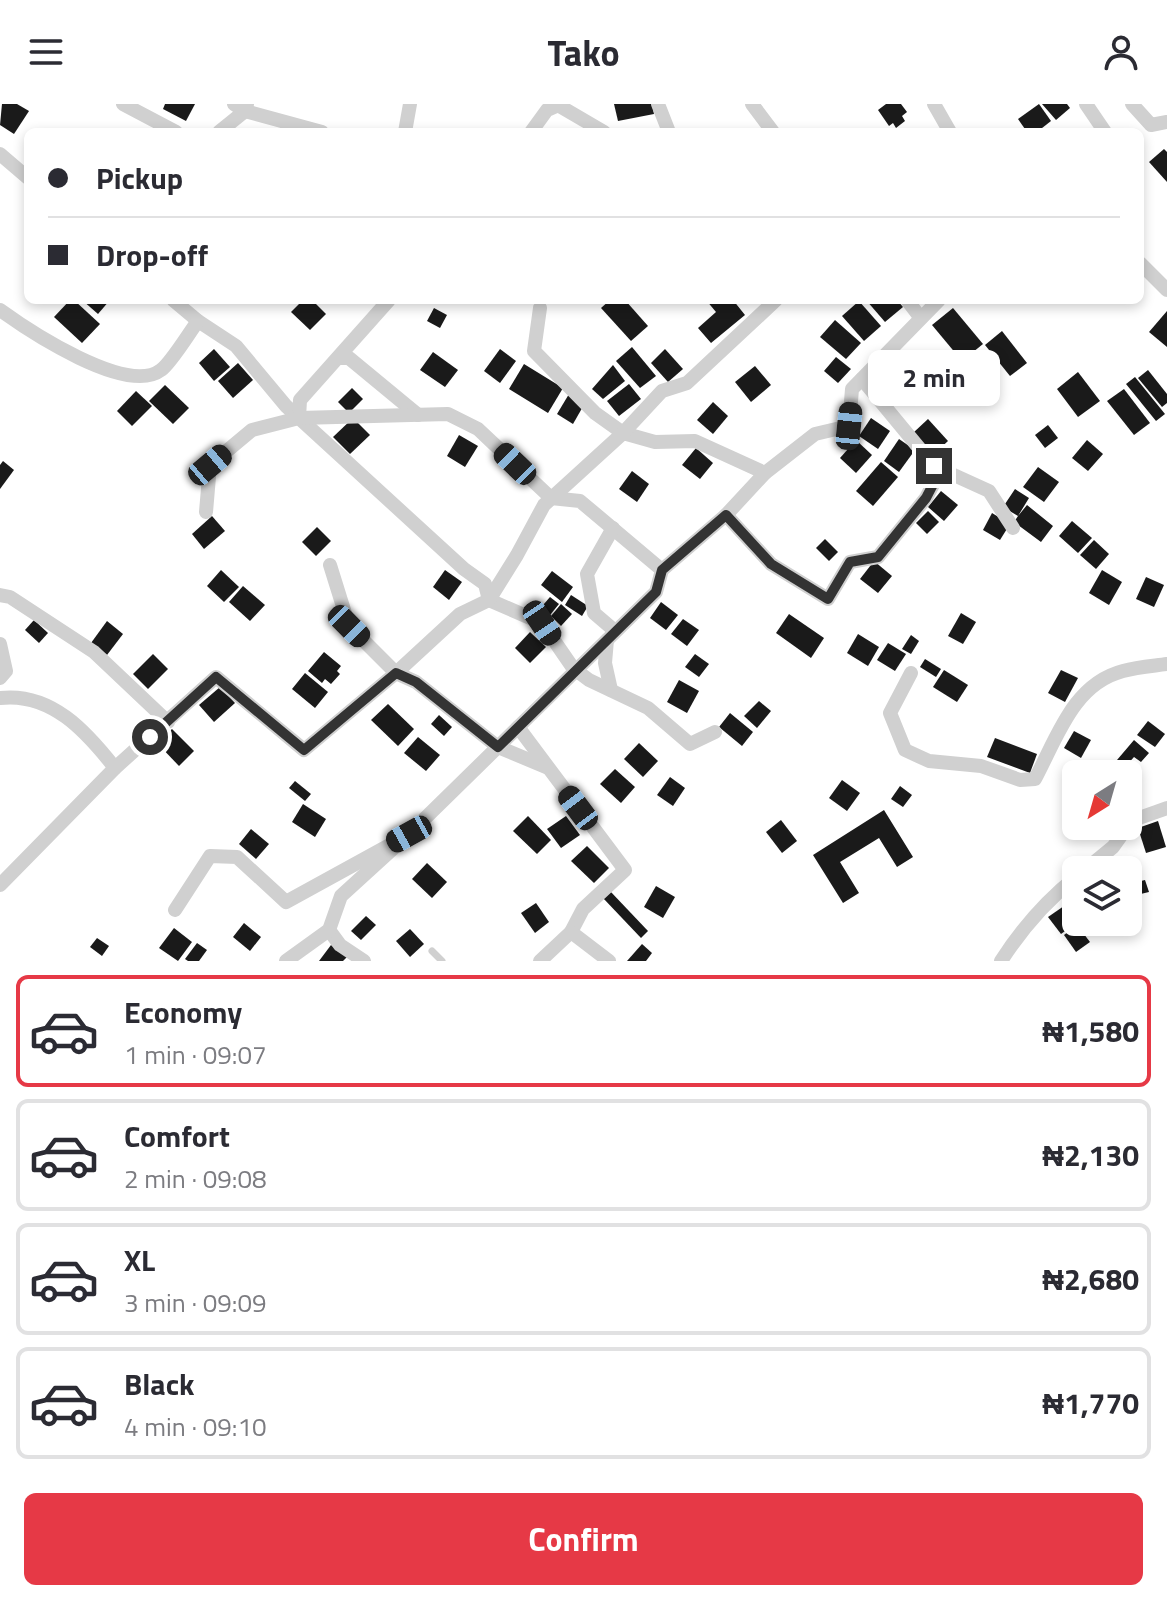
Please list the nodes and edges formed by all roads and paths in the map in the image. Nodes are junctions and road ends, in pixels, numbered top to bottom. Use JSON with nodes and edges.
{"nodes":[{"id":1,"x":123,"y":104,"type":"edge"},
{"id":2,"x":410,"y":104,"type":"edge"},
{"id":3,"x":658,"y":104,"type":"edge"},
{"id":4,"x":752,"y":104,"type":"edge"},
{"id":5,"x":934,"y":104,"type":"edge"},
{"id":6,"x":1086,"y":104,"type":"edge"},
{"id":7,"x":1132,"y":104,"type":"edge"},
{"id":8,"x":556,"y":105,"type":"edge"},
{"id":9,"x":242,"y":106,"type":"edge"},
{"id":10,"x":1167,"y":115,"type":"edge"},
{"id":11,"x":1167,"y":122,"type":"edge"},
{"id":12,"x":168,"y":128,"type":"edge"},
{"id":13,"x":223,"y":128,"type":"edge"},
{"id":14,"x":310,"y":128,"type":"edge"},
{"id":15,"x":406,"y":128,"type":"edge"},
{"id":16,"x":534,"y":128,"type":"edge"},
{"id":17,"x":597,"y":128,"type":"edge"},
{"id":18,"x":667,"y":128,"type":"edge"},
{"id":19,"x":770,"y":128,"type":"edge"},
{"id":20,"x":948,"y":128,"type":"edge"},
{"id":21,"x":1102,"y":128,"type":"edge"},
{"id":22,"x":1146,"y":129,"type":"edge"},
{"id":23,"x":2,"y":162,"type":"edge"},
{"id":24,"x":24,"y":176,"type":"edge"},
{"id":25,"x":1144,"y":266,"type":"edge"},
{"id":26,"x":1164,"y":283,"type":"edge"},
{"id":27,"x":178,"y":304,"type":"edge"},
{"id":28,"x":386,"y":304,"type":"edge"},
{"id":29,"x":772,"y":304,"type":"edge"},
{"id":30,"x":910,"y":304,"type":"edge"},
{"id":31,"x":935,"y":304,"type":"edge"},
{"id":32,"x":540,"y":308,"type":"dead end"},
{"id":33,"x":0,"y":310,"type":"edge"},
{"id":34,"x":920,"y":317,"type":"junction"},
{"id":35,"x":198,"y":321,"type":"junction"},
{"id":36,"x":340,"y":358,"type":"junction"},
{"id":37,"x":862,"y":379,"type":"junction"},
{"id":38,"x":418,"y":415,"type":"junction"},
{"id":39,"x":299,"y":418,"type":"junction"},
{"id":40,"x":623,"y":433,"type":"junction"},
{"id":41,"x":941,"y":469,"type":"junction"},
{"id":42,"x":765,"y":473,"type":"junction"},
{"id":43,"x":551,"y":498,"type":"junction"},
{"id":44,"x":206,"y":512,"type":"dead end"},
{"id":45,"x":726,"y":515,"type":"junction"},
{"id":46,"x":613,"y":528,"type":"junction"},
{"id":47,"x":1013,"y":528,"type":"dead end"},
{"id":48,"x":330,"y":565,"type":"dead end"},
{"id":49,"x":662,"y":570,"type":"junction"},
{"id":50,"x":0,"y":595,"type":"edge"},
{"id":51,"x":489,"y":600,"type":"junction"},
{"id":52,"x":611,"y":636,"type":"junction"},
{"id":53,"x":0,"y":644,"type":"edge"},
{"id":54,"x":1167,"y":664,"type":"edge"},
{"id":55,"x":576,"y":670,"type":"junction"},
{"id":56,"x":396,"y":673,"type":"junction"},
{"id":57,"x":911,"y":673,"type":"dead end"},
{"id":58,"x":0,"y":678,"type":"edge"},
{"id":59,"x":611,"y":690,"type":"junction"},
{"id":60,"x":0,"y":698,"type":"edge"},
{"id":61,"x":168,"y":722,"type":"junction"},
{"id":62,"x":518,"y":727,"type":"junction"},
{"id":63,"x":715,"y":732,"type":"dead end"},
{"id":64,"x":498,"y":747,"type":"junction"},
{"id":65,"x":546,"y":767,"type":"junction"},
{"id":66,"x":115,"y":768,"type":"junction"},
{"id":67,"x":1167,"y":808,"type":"edge"},
{"id":68,"x":1142,"y":817,"type":"edge"},
{"id":69,"x":409,"y":834,"type":"junction"},
{"id":70,"x":1118,"y":840,"type":"edge"},
{"id":71,"x":1102,"y":856,"type":"edge"},
{"id":72,"x":0,"y":885,"type":"edge"},
{"id":73,"x":1062,"y":888,"type":"edge"},
{"id":74,"x":175,"y":910,"type":"dead end"},
{"id":75,"x":329,"y":930,"type":"junction"},
{"id":76,"x":571,"y":932,"type":"junction"},
{"id":77,"x":432,"y":951,"type":"dead end"},
{"id":78,"x":286,"y":961,"type":"edge"},
{"id":79,"x":364,"y":961,"type":"edge"},
{"id":80,"x":442,"y":961,"type":"edge"},
{"id":81,"x":540,"y":961,"type":"edge"},
{"id":82,"x":609,"y":961,"type":"edge"},
{"id":83,"x":1001,"y":961,"type":"edge"}],
"edges":[{"from":1,"to":12,"type":"street"},
{"from":2,"to":15,"type":"street"},
{"from":3,"to":18,"type":"street"},
{"from":4,"to":19,"type":"street"},
{"from":5,"to":20,"type":"street"},
{"from":6,"to":21,"type":"street"},
{"from":7,"to":22,"type":"street"},
{"from":8,"to":16,"type":"street"},
{"from":8,"to":17,"type":"street"},
{"from":9,"to":13,"type":"street"},
{"from":9,"to":14,"type":"street"},
{"from":10,"to":22,"type":"street"},
{"from":11,"to":22,"type":"street"},
{"from":23,"to":24,"type":"street"},
{"from":25,"to":26,"type":"street"},
{"from":27,"to":35,"type":"street"},
{"from":28,"to":36,"type":"street"},
{"from":29,"to":40,"type":"street"},
{"from":30,"to":34,"type":"street"},
{"from":31,"to":34,"type":"street"},
{"from":32,"to":40,"type":"street"},
{"from":33,"to":35,"type":"street"},
{"from":34,"to":37,"type":"street"},
{"from":35,"to":39,"type":"street"},
{"from":36,"to":38,"type":"street"},
{"from":36,"to":39,"type":"street"},
{"from":37,"to":41,"type":"street"},
{"from":37,"to":42,"type":"street"},
{"from":38,"to":39,"type":"street"},
{"from":38,"to":43,"type":"street"},
{"from":39,"to":44,"type":"street"},
{"from":39,"to":51,"type":"street"},
{"from":40,"to":42,"type":"street"},
{"from":40,"to":43,"type":"street"},
{"from":41,"to":45,"type":"street"},
{"from":41,"to":47,"type":"street"},
{"from":42,"to":45,"type":"street"},
{"from":43,"to":46,"type":"street"},
{"from":43,"to":51,"type":"street"},
{"from":45,"to":49,"type":"street"},
{"from":46,"to":49,"type":"street"},
{"from":46,"to":52,"type":"street"},
{"from":48,"to":56,"type":"street"},
{"from":49,"to":52,"type":"street"},
{"from":50,"to":61,"type":"street"},
{"from":51,"to":55,"type":"street"},
{"from":51,"to":56,"type":"street"},
{"from":52,"to":55,"type":"street"},
{"from":52,"to":59,"type":"street"},
{"from":53,"to":58,"type":"street"},
{"from":54,"to":57,"type":"street"},
{"from":55,"to":59,"type":"street"},
{"from":55,"to":62,"type":"street"},
{"from":56,"to":61,"type":"street"},
{"from":56,"to":64,"type":"street"},
{"from":59,"to":63,"type":"street"},
{"from":60,"to":66,"type":"street"},
{"from":61,"to":66,"type":"street"},
{"from":62,"to":64,"type":"street"},
{"from":62,"to":65,"type":"street"},
{"from":64,"to":65,"type":"street"},
{"from":64,"to":69,"type":"street"},
{"from":65,"to":76,"type":"street"},
{"from":66,"to":72,"type":"street"},
{"from":67,"to":68,"type":"street"},
{"from":69,"to":74,"type":"street"},
{"from":69,"to":75,"type":"street"},
{"from":70,"to":71,"type":"street"},
{"from":73,"to":83,"type":"street"},
{"from":75,"to":78,"type":"street"},
{"from":75,"to":79,"type":"street"},
{"from":76,"to":81,"type":"street"},
{"from":76,"to":82,"type":"street"},
{"from":77,"to":80,"type":"lane"}]}
